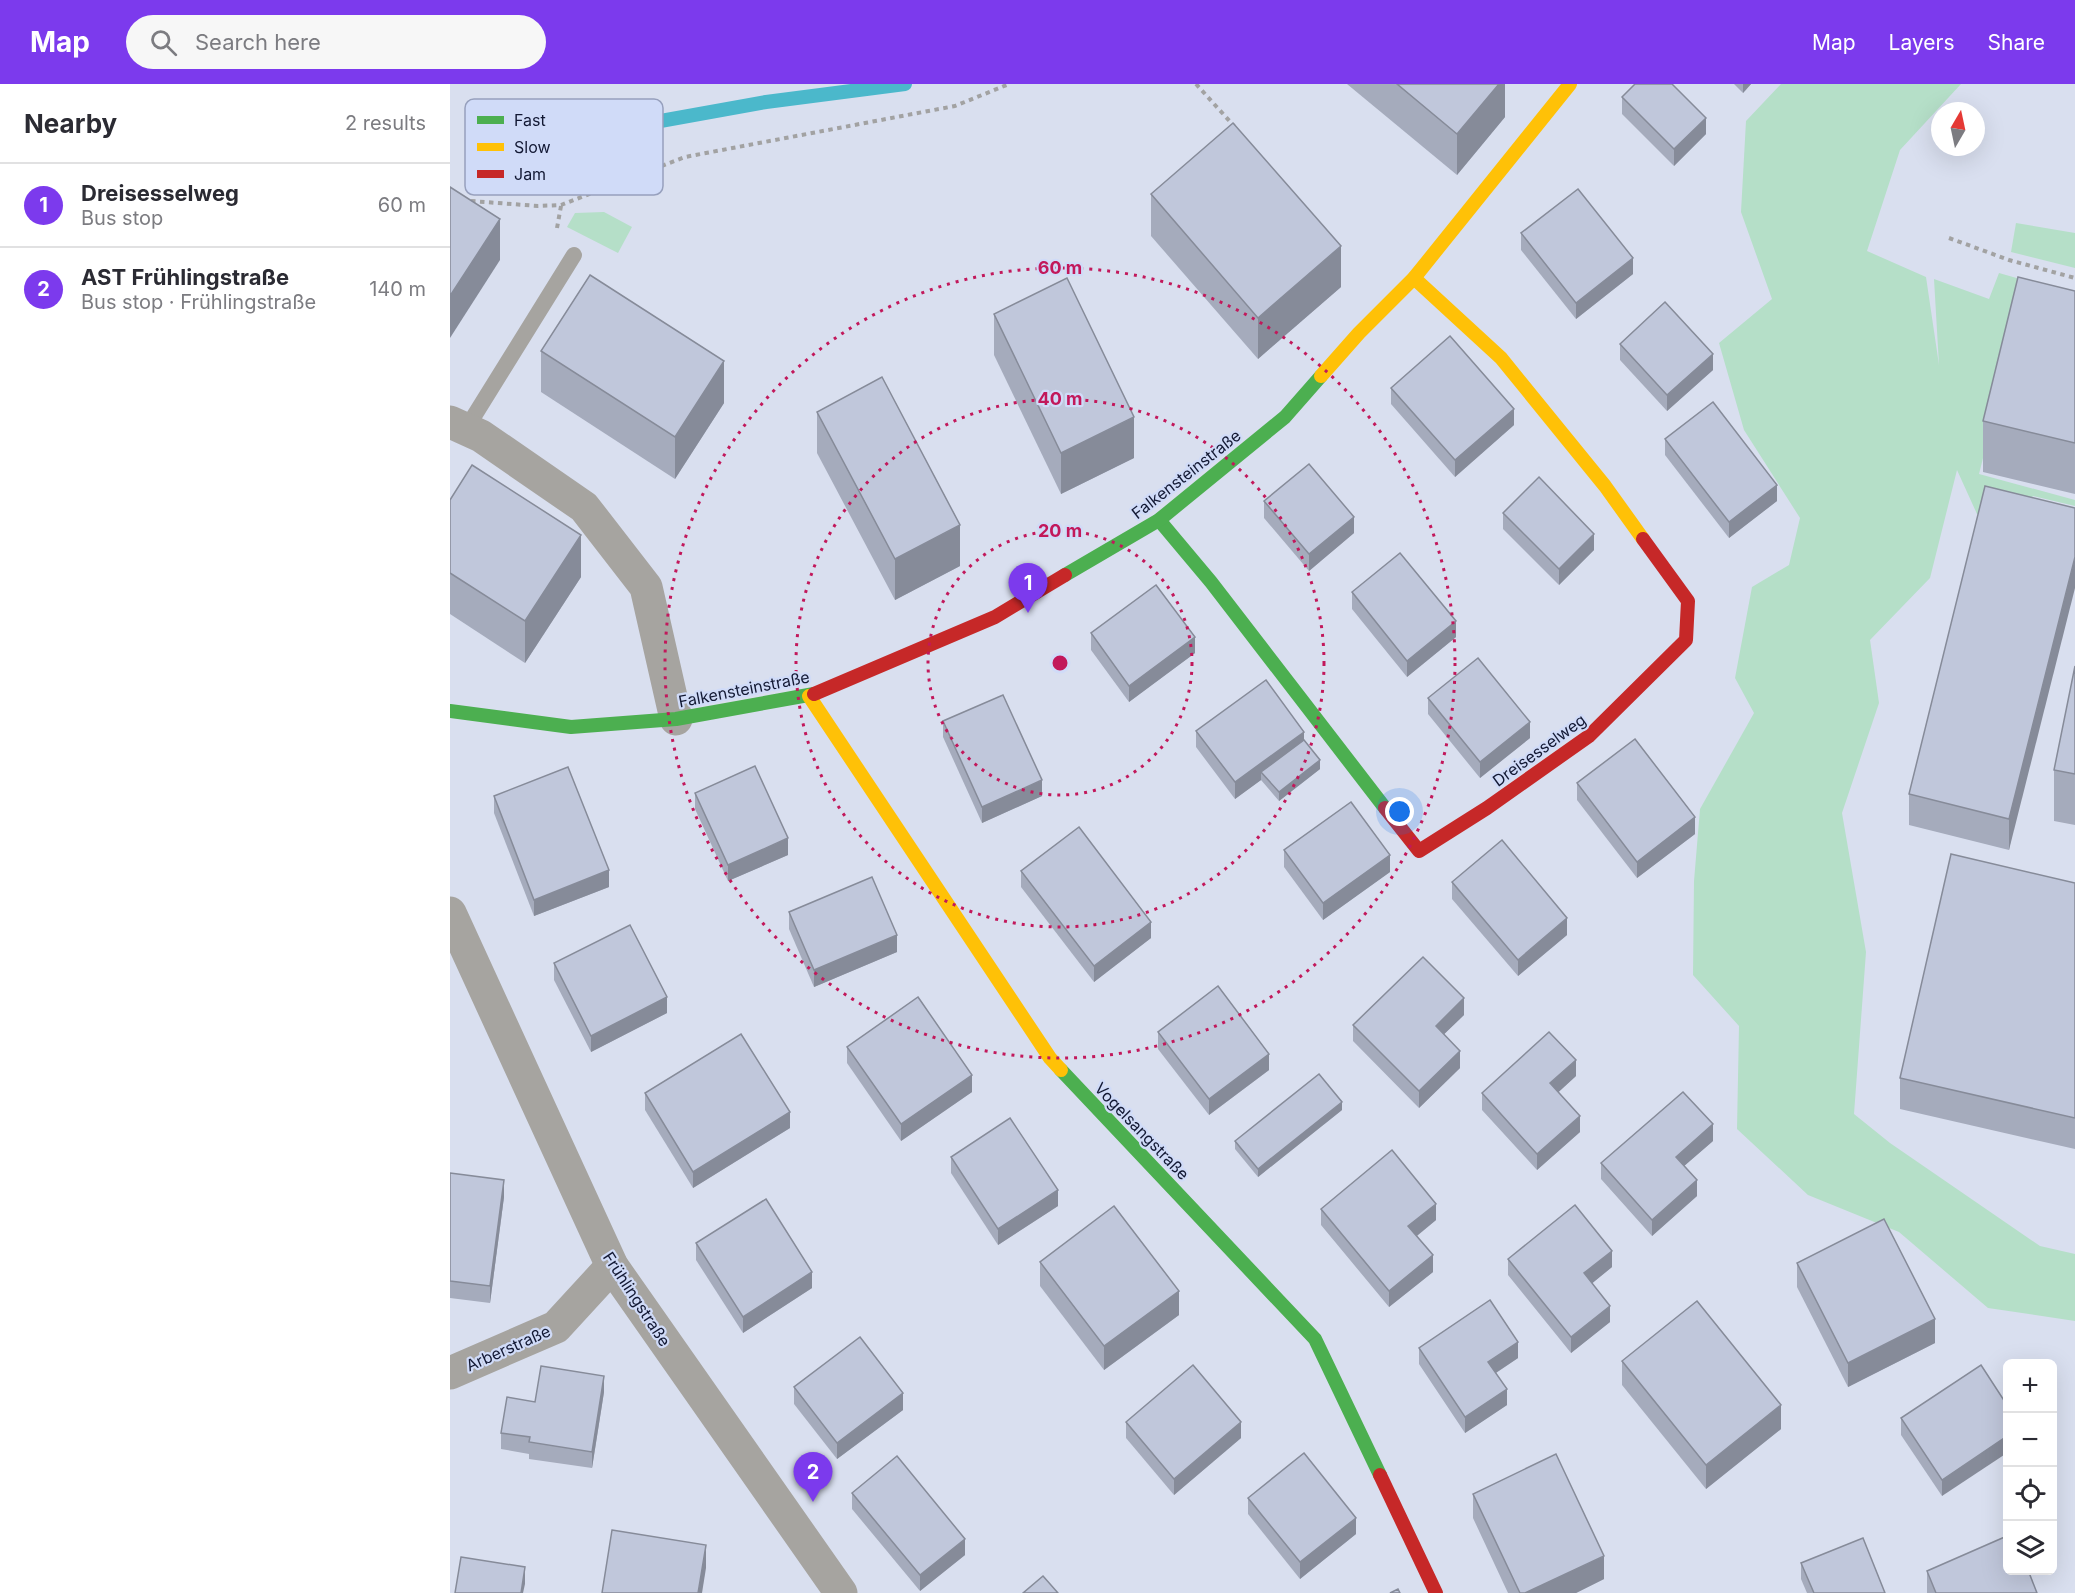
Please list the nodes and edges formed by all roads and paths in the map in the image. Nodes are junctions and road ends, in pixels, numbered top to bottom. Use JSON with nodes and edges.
{"nodes":[{"id":1,"x":1010,"y":84,"type":"edge"},
{"id":2,"x":1196,"y":84,"type":"edge"},
{"id":3,"x":1570,"y":84,"type":"edge"},
{"id":4,"x":1239,"y":131,"type":"edge"},
{"id":5,"x":663,"y":166,"type":"edge"},
{"id":6,"x":587,"y":195,"type":"edge"},
{"id":7,"x":465,"y":198,"type":"edge"},
{"id":8,"x":1949,"y":238,"type":"dead end"},
{"id":9,"x":574,"y":255,"type":"dead end"},
{"id":10,"x":1414,"y":278,"type":"junction"},
{"id":11,"x":2075,"y":278,"type":"edge"},
{"id":12,"x":458,"y":425,"type":"edge"},
{"id":13,"x":1160,"y":520,"type":"junction"},
{"id":14,"x":809,"y":696,"type":"junction"},
{"id":15,"x":450,"y":711,"type":"edge"},
{"id":16,"x":676,"y":719,"type":"junction"},
{"id":17,"x":450,"y":913,"type":"edge"},
{"id":18,"x":612,"y":1266,"type":"junction"},
{"id":19,"x":450,"y":1373,"type":"edge"},
{"id":20,"x":841,"y":1593,"type":"edge"},
{"id":21,"x":1436,"y":1593,"type":"edge"}],
"edges":[{"from":1,"to":5,"type":"path"},
{"from":2,"to":4,"type":"path"},
{"from":3,"to":10,"type":"street","name":"Falkensteinstraße"},
{"from":6,"to":7,"type":"path"},
{"from":8,"to":11,"type":"path"},
{"from":9,"to":12,"type":"lane"},
{"from":10,"to":13,"type":"street","name":"Falkensteinstraße"},
{"from":10,"to":13,"type":"street","name":"Dreisesselweg"},
{"from":12,"to":16,"type":"street"},
{"from":13,"to":14,"type":"street","name":"Falkensteinstraße"},
{"from":14,"to":16,"type":"street","name":"Falkensteinstraße"},
{"from":14,"to":21,"type":"street","name":"Vogelsangstraße"},
{"from":15,"to":16,"type":"street","name":"Falkensteinstraße"},
{"from":17,"to":18,"type":"street","name":"Frühlingstraße"},
{"from":18,"to":19,"type":"street","name":"Arberstraße"},
{"from":18,"to":20,"type":"street","name":"Frühlingstraße"}]}
